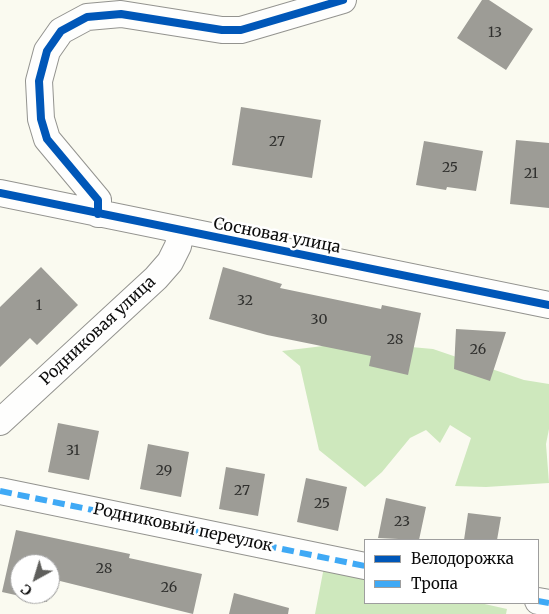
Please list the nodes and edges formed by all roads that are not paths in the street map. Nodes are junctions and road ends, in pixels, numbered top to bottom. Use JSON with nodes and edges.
{"nodes":[{"id":1,"x":343,"y":0,"type":"edge"},
{"id":2,"x":0,"y":193,"type":"edge"},
{"id":3,"x":98,"y":214,"type":"junction"},
{"id":4,"x":181,"y":231,"type":"junction"},
{"id":5,"x":549,"y":305,"type":"edge"},
{"id":6,"x":0,"y":422,"type":"edge"},
{"id":7,"x":0,"y":491,"type":"edge"},
{"id":8,"x":364,"y":566,"type":"edge"}],
"edges":[{"from":1,"to":3,"type":"street"},
{"from":2,"to":3,"type":"street","name":"Сосновая улица"},
{"from":3,"to":4,"type":"street","name":"Сосновая улица"},
{"from":4,"to":5,"type":"street","name":"Сосновая улица"},
{"from":4,"to":6,"type":"street","name":"Родниковая улица"},
{"from":7,"to":8,"type":"street","name":"Родниковый переулок"}]}
